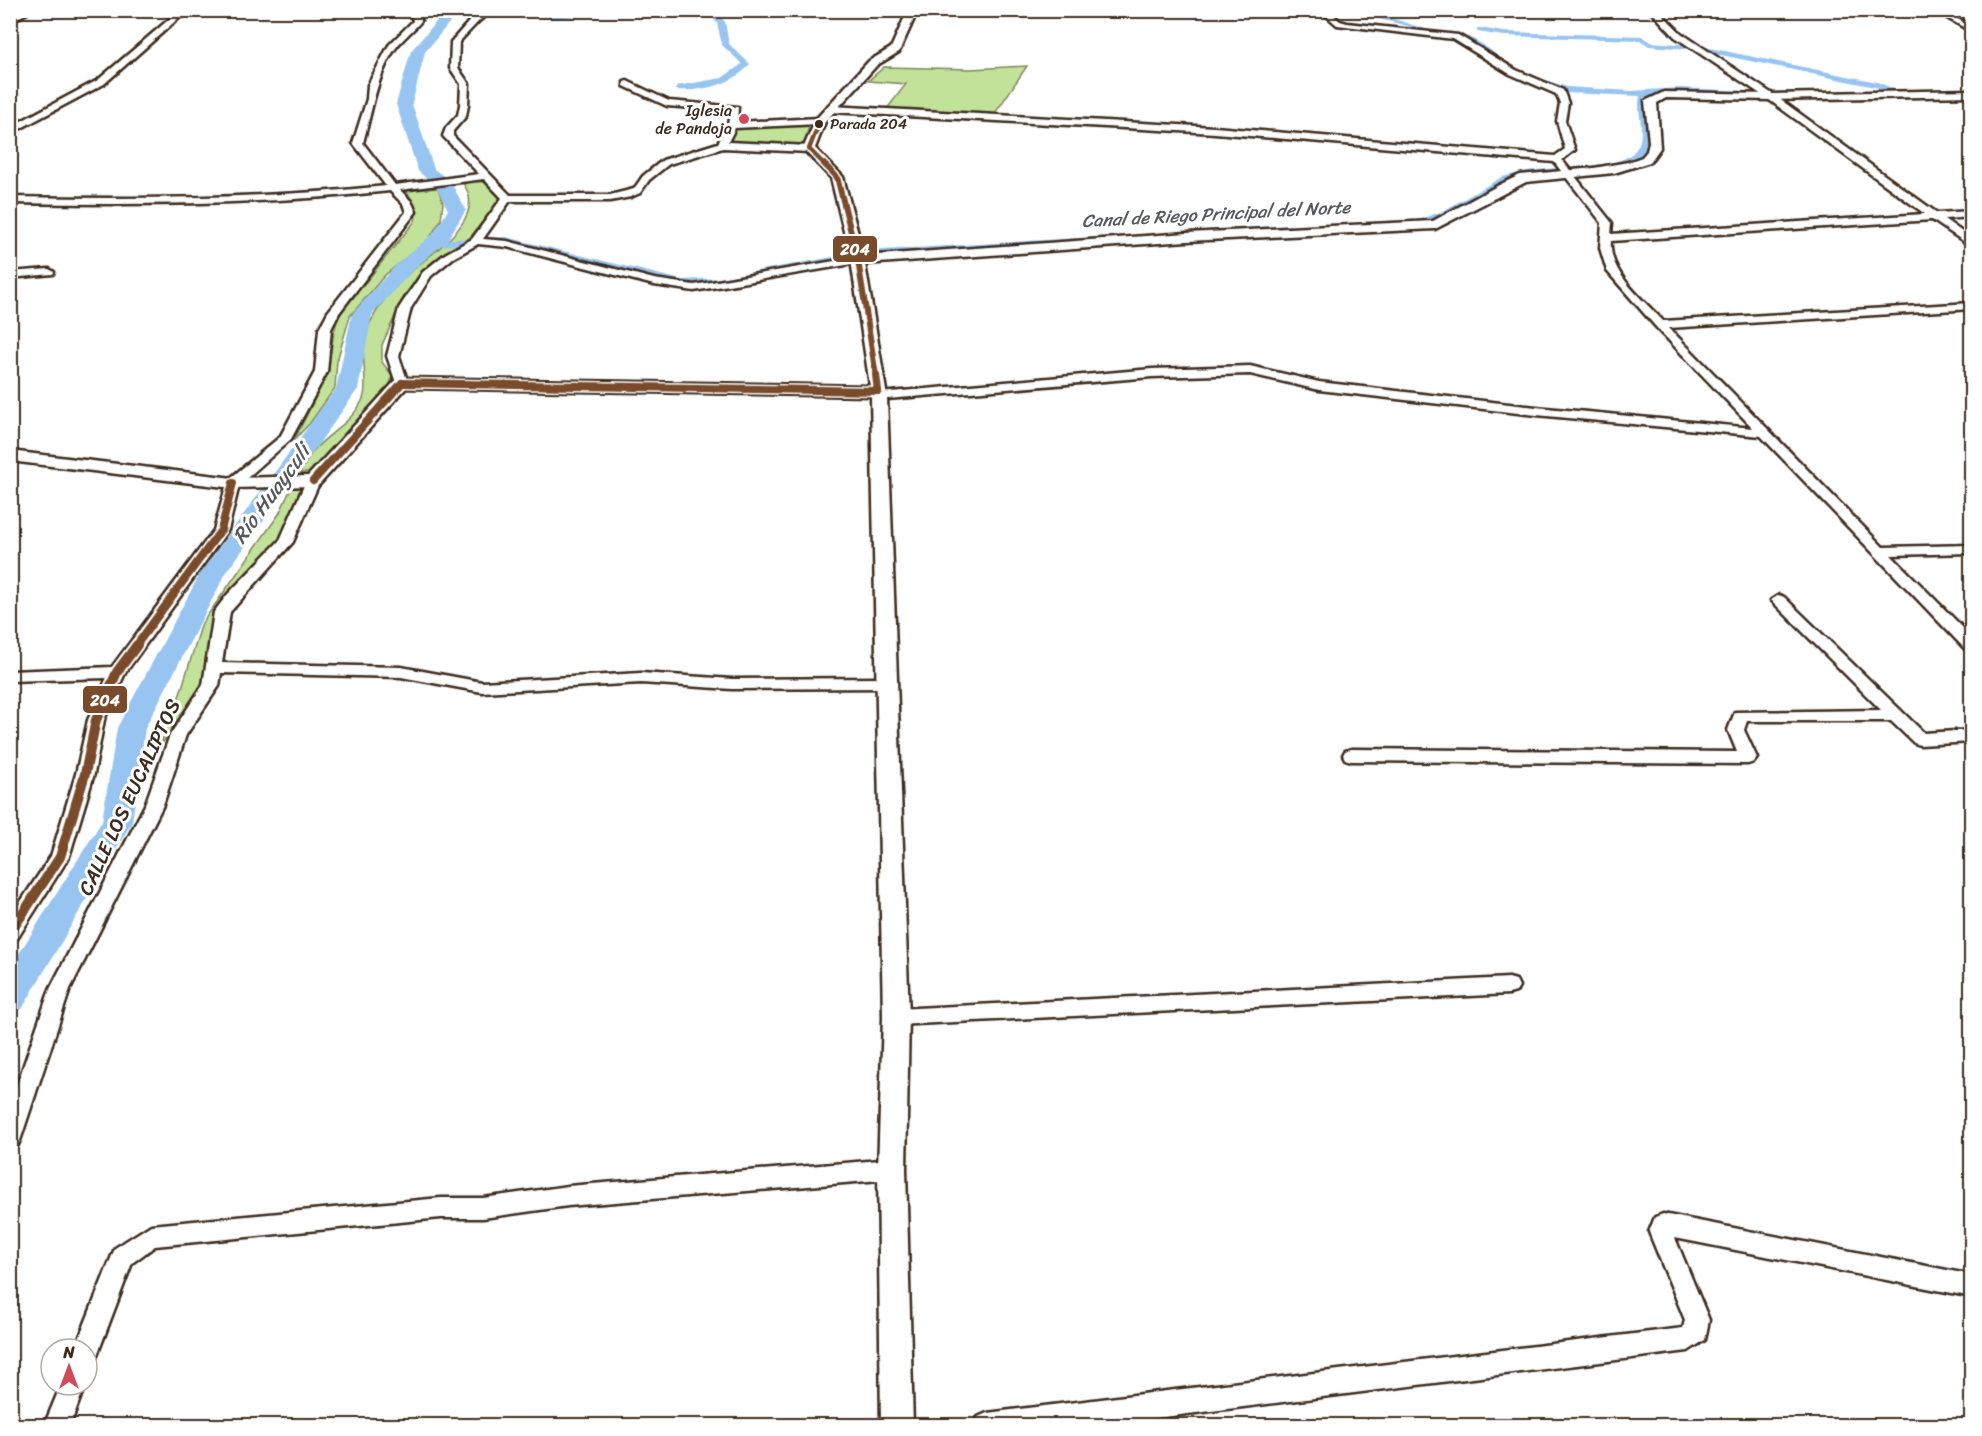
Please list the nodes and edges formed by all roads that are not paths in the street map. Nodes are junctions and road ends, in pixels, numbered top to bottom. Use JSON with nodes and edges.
{"nodes":[{"id":1,"x":28,"y":10,"type":"edge"},
{"id":2,"x":185,"y":10,"type":"edge"},
{"id":3,"x":414,"y":10,"type":"edge"},
{"id":4,"x":489,"y":10,"type":"edge"},
{"id":5,"x":913,"y":10,"type":"edge"},
{"id":6,"x":1323,"y":10,"type":"edge"},
{"id":7,"x":1653,"y":10,"type":"edge"},
{"id":8,"x":1936,"y":10,"type":"edge"},
{"id":9,"x":10,"y":19,"type":"edge"},
{"id":10,"x":1971,"y":30,"type":"edge"},
{"id":11,"x":627,"y":84,"type":"dead end"},
{"id":12,"x":1971,"y":93,"type":"edge"},
{"id":13,"x":1771,"y":97,"type":"junction"},
{"id":14,"x":831,"y":109,"type":"junction"},
{"id":15,"x":820,"y":121,"type":"junction"},
{"id":16,"x":732,"y":125,"type":"junction"},
{"id":17,"x":10,"y":131,"type":"edge"},
{"id":18,"x":722,"y":146,"type":"junction"},
{"id":19,"x":809,"y":149,"type":"junction"},
{"id":20,"x":1557,"y":159,"type":"junction"},
{"id":21,"x":1566,"y":174,"type":"junction"},
{"id":22,"x":484,"y":177,"type":"junction"},
{"id":23,"x":394,"y":190,"type":"junction"},
{"id":24,"x":507,"y":198,"type":"junction"},
{"id":25,"x":10,"y":200,"type":"edge"},
{"id":26,"x":1971,"y":214,"type":"edge"},
{"id":27,"x":1932,"y":215,"type":"junction"},
{"id":28,"x":1604,"y":237,"type":"junction"},
{"id":29,"x":476,"y":241,"type":"junction"},
{"id":30,"x":1971,"y":244,"type":"edge"},
{"id":31,"x":858,"y":260,"type":"junction"},
{"id":32,"x":49,"y":272,"type":"dead end"},
{"id":33,"x":10,"y":275,"type":"edge"},
{"id":34,"x":1971,"y":306,"type":"edge"},
{"id":35,"x":1660,"y":325,"type":"junction"},
{"id":36,"x":402,"y":383,"type":"junction"},
{"id":37,"x":879,"y":394,"type":"junction"},
{"id":38,"x":1765,"y":433,"type":"junction"},
{"id":39,"x":10,"y":456,"type":"edge"},
{"id":40,"x":306,"y":481,"type":"junction"},
{"id":41,"x":241,"y":482,"type":"junction"},
{"id":42,"x":1971,"y":549,"type":"edge"},
{"id":43,"x":1877,"y":551,"type":"junction"},
{"id":44,"x":1779,"y":600,"type":"dead end"},
{"id":45,"x":1971,"y":647,"type":"edge"},
{"id":46,"x":214,"y":668,"type":"junction"},
{"id":47,"x":117,"y":672,"type":"junction"},
{"id":48,"x":10,"y":676,"type":"edge"},
{"id":49,"x":887,"y":683,"type":"junction"},
{"id":50,"x":1895,"y":715,"type":"junction"},
{"id":51,"x":1971,"y":736,"type":"edge"},
{"id":52,"x":1351,"y":755,"type":"dead end"},
{"id":53,"x":10,"y":934,"type":"edge"},
{"id":54,"x":1509,"y":986,"type":"dead end"},
{"id":55,"x":896,"y":1017,"type":"junction"},
{"id":56,"x":10,"y":1138,"type":"edge"},
{"id":57,"x":892,"y":1169,"type":"junction"},
{"id":58,"x":1971,"y":1286,"type":"edge"},
{"id":59,"x":92,"y":1337,"type":"edge"},
{"id":60,"x":68,"y":1397,"type":"edge"},
{"id":61,"x":57,"y":1425,"type":"edge"},
{"id":62,"x":897,"y":1425,"type":"edge"},
{"id":63,"x":987,"y":1425,"type":"edge"}],
"edges":[{"from":1,"to":9,"type":"main road"},
{"from":2,"to":17,"type":"street"},
{"from":3,"to":23,"type":"street"},
{"from":4,"to":22,"type":"street"},
{"from":5,"to":14,"type":"street"},
{"from":6,"to":20,"type":"street"},
{"from":7,"to":13,"type":"street"},
{"from":8,"to":10,"type":"street"},
{"from":11,"to":16,"type":"street"},
{"from":12,"to":13,"type":"street"},
{"from":13,"to":21,"type":"street"},
{"from":13,"to":27,"type":"street"},
{"from":14,"to":15,"type":"street"},
{"from":14,"to":20,"type":"street"},
{"from":15,"to":16,"type":"street"},
{"from":15,"to":19,"type":"street"},
{"from":16,"to":18,"type":"street"},
{"from":18,"to":19,"type":"street"},
{"from":18,"to":24,"type":"street"},
{"from":19,"to":31,"type":"street"},
{"from":20,"to":21,"type":"street"},
{"from":21,"to":28,"type":"street"},
{"from":21,"to":31,"type":"street"},
{"from":22,"to":23,"type":"street"},
{"from":22,"to":24,"type":"street"},
{"from":23,"to":25,"type":"street"},
{"from":23,"to":41,"type":"street"},
{"from":24,"to":29,"type":"street"},
{"from":26,"to":27,"type":"street"},
{"from":27,"to":28,"type":"street"},
{"from":27,"to":30,"type":"street"},
{"from":28,"to":35,"type":"street"},
{"from":29,"to":31,"type":"street"},
{"from":29,"to":36,"type":"street"},
{"from":31,"to":37,"type":"street"},
{"from":32,"to":33,"type":"street"},
{"from":34,"to":35,"type":"street"},
{"from":35,"to":38,"type":"street"},
{"from":36,"to":37,"type":"street"},
{"from":36,"to":40,"type":"street","name":"CALLE LOS EUCALIPTOS"},
{"from":37,"to":38,"type":"street"},
{"from":37,"to":49,"type":"street"},
{"from":38,"to":43,"type":"street"},
{"from":39,"to":41,"type":"street"},
{"from":40,"to":41,"type":"street"},
{"from":40,"to":46,"type":"street","name":"CALLE LOS EUCALIPTOS"},
{"from":41,"to":47,"type":"street"},
{"from":42,"to":43,"type":"street"},
{"from":43,"to":45,"type":"street"},
{"from":44,"to":50,"type":"street"},
{"from":46,"to":49,"type":"street"},
{"from":46,"to":56,"type":"street","name":"CALLE LOS EUCALIPTOS"},
{"from":47,"to":48,"type":"street"},
{"from":47,"to":53,"type":"street"},
{"from":49,"to":55,"type":"street"},
{"from":50,"to":51,"type":"street"},
{"from":50,"to":52,"type":"street"},
{"from":54,"to":55,"type":"street"},
{"from":55,"to":57,"type":"street"},
{"from":57,"to":59,"type":"street"},
{"from":57,"to":62,"type":"street"},
{"from":58,"to":63,"type":"street"},
{"from":60,"to":61,"type":"street"}]}
